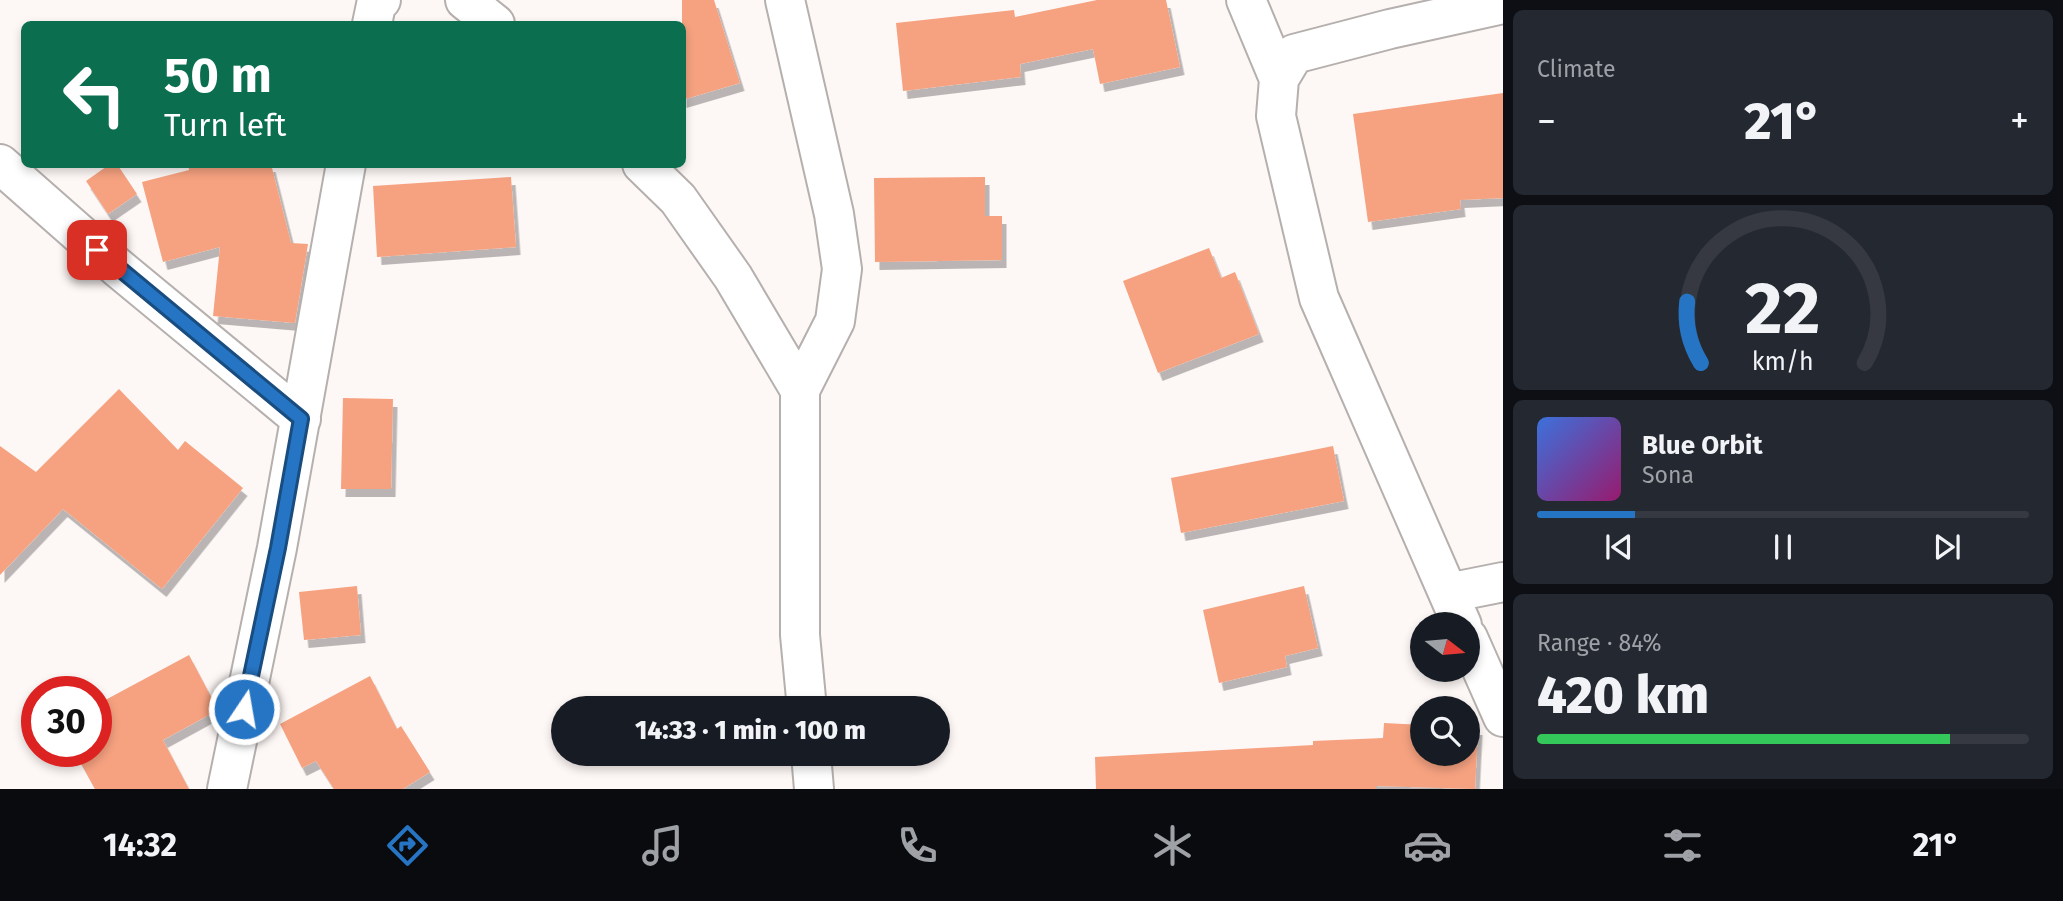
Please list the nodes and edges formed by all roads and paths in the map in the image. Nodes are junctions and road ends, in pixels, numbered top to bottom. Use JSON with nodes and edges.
{"nodes":[{"id":1,"x":381,"y":0,"type":"edge"},
{"id":2,"x":465,"y":0,"type":"edge"},
{"id":3,"x":785,"y":0,"type":"edge"},
{"id":4,"x":1246,"y":0,"type":"edge"},
{"id":5,"x":1503,"y":4,"type":"edge"},
{"id":6,"x":373,"y":21,"type":"edge"},
{"id":7,"x":491,"y":21,"type":"edge"},
{"id":8,"x":1279,"y":79,"type":"junction"},
{"id":9,"x":0,"y":164,"type":"edge"},
{"id":10,"x":345,"y":168,"type":"edge"},
{"id":11,"x":646,"y":168,"type":"edge"},
{"id":12,"x":800,"y":390,"type":"junction"},
{"id":13,"x":301,"y":419,"type":"junction"},
{"id":14,"x":1503,"y":582,"type":"edge"},
{"id":15,"x":1455,"y":609,"type":"edge"},
{"id":16,"x":1480,"y":665,"type":"edge"},
{"id":17,"x":806,"y":696,"type":"edge"},
{"id":18,"x":1503,"y":717,"type":"edge"},
{"id":19,"x":812,"y":766,"type":"edge"},
{"id":20,"x":228,"y":789,"type":"edge"},
{"id":21,"x":814,"y":789,"type":"edge"}],
"edges":[{"from":1,"to":6,"type":"street"},
{"from":2,"to":7,"type":"street"},
{"from":3,"to":12,"type":"street"},
{"from":4,"to":8,"type":"street"},
{"from":5,"to":8,"type":"street"},
{"from":8,"to":15,"type":"street"},
{"from":9,"to":13,"type":"street"},
{"from":10,"to":13,"type":"street"},
{"from":11,"to":12,"type":"street"},
{"from":12,"to":17,"type":"street"},
{"from":13,"to":20,"type":"street"},
{"from":14,"to":15,"type":"street"},
{"from":16,"to":18,"type":"street"},
{"from":19,"to":21,"type":"street"}]}
